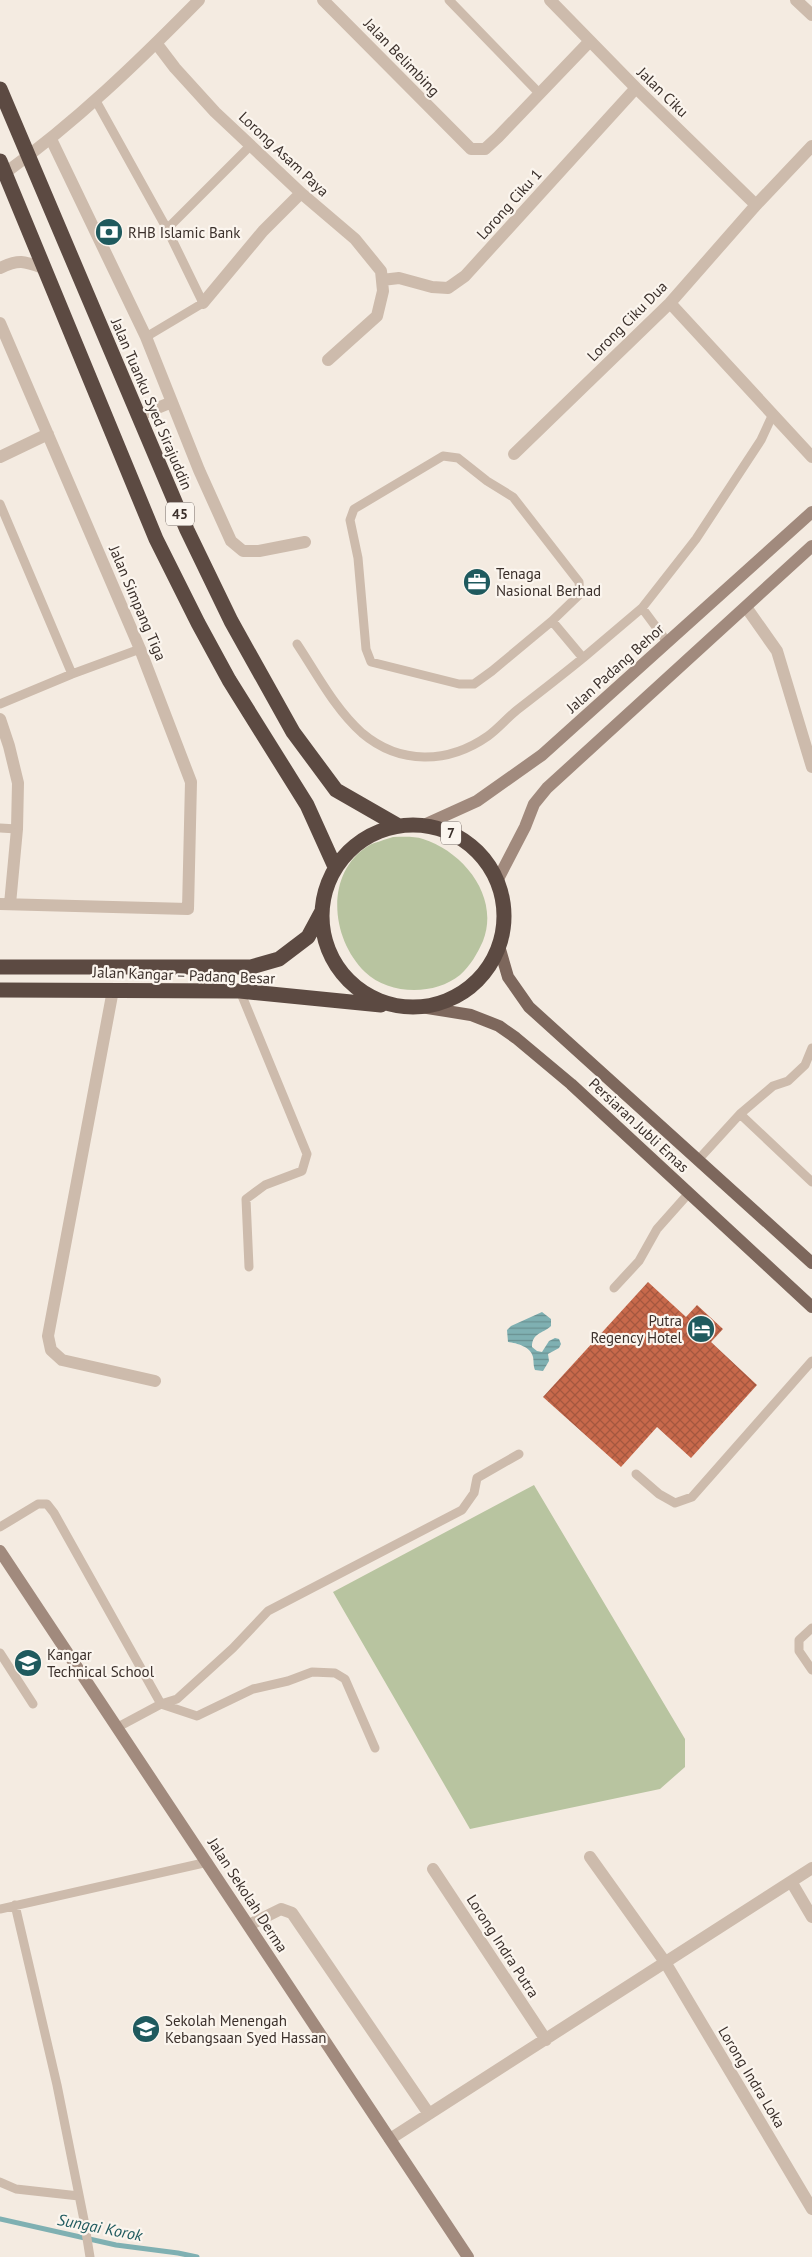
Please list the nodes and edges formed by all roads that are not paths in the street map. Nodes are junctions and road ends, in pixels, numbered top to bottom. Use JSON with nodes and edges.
{"nodes":[{"id":1,"x":199,"y":0,"type":"edge"},
{"id":2,"x":323,"y":0,"type":"edge"},
{"id":3,"x":449,"y":0,"type":"edge"},
{"id":4,"x":550,"y":0,"type":"edge"},
{"id":5,"x":796,"y":0,"type":"edge"},
{"id":6,"x":812,"y":15,"type":"edge"},
{"id":7,"x":590,"y":40,"type":"junction"},
{"id":8,"x":156,"y":43,"type":"junction"},
{"id":9,"x":636,"y":88,"type":"junction"},
{"id":10,"x":0,"y":89,"type":"edge"},
{"id":11,"x":540,"y":94,"type":"junction"},
{"id":12,"x":96,"y":100,"type":"junction"},
{"id":13,"x":51,"y":139,"type":"junction"},
{"id":14,"x":250,"y":146,"type":"junction"},
{"id":15,"x":812,"y":146,"type":"edge"},
{"id":16,"x":28,"y":157,"type":"junction"},
{"id":17,"x":3,"y":167,"type":"edge"},
{"id":18,"x":301,"y":193,"type":"junction"},
{"id":19,"x":756,"y":205,"type":"junction"},
{"id":20,"x":167,"y":229,"type":"junction"},
{"id":21,"x":0,"y":268,"type":"edge"},
{"id":22,"x":43,"y":268,"type":"junction"},
{"id":23,"x":383,"y":285,"type":"junction"},
{"id":24,"x":203,"y":303,"type":"junction"},
{"id":25,"x":670,"y":303,"type":"junction"},
{"id":26,"x":0,"y":323,"type":"edge"},
{"id":27,"x":146,"y":336,"type":"junction"},
{"id":28,"x":328,"y":360,"type":"dead end"},
{"id":29,"x":172,"y":402,"type":"junction"},
{"id":30,"x":773,"y":414,"type":"junction"},
{"id":31,"x":138,"y":416,"type":"junction"},
{"id":32,"x":48,"y":434,"type":"junction"},
{"id":33,"x":514,"y":454,"type":"dead end"},
{"id":34,"x":0,"y":457,"type":"edge"},
{"id":35,"x":812,"y":457,"type":"edge"},
{"id":36,"x":0,"y":504,"type":"edge"},
{"id":37,"x":812,"y":512,"type":"edge"},
{"id":38,"x":305,"y":542,"type":"dead end"},
{"id":39,"x":812,"y":546,"type":"edge"},
{"id":40,"x":746,"y":607,"type":"junction"},
{"id":41,"x":642,"y":608,"type":"junction"},
{"id":42,"x":552,"y":621,"type":"junction"},
{"id":43,"x":668,"y":643,"type":"junction"},
{"id":44,"x":297,"y":644,"type":"dead end"},
{"id":45,"x":140,"y":649,"type":"junction"},
{"id":46,"x":583,"y":658,"type":"junction"},
{"id":47,"x":72,"y":674,"type":"junction"},
{"id":48,"x":0,"y":704,"type":"edge"},
{"id":49,"x":0,"y":719,"type":"edge"},
{"id":50,"x":5,"y":746,"type":"edge"},
{"id":51,"x":812,"y":767,"type":"edge"},
{"id":52,"x":397,"y":825,"type":"junction"},
{"id":53,"x":424,"y":825,"type":"junction"},
{"id":54,"x":0,"y":828,"type":"edge"},
{"id":55,"x":17,"y":829,"type":"junction"},
{"id":56,"x":335,"y":867,"type":"junction"},
{"id":57,"x":497,"y":881,"type":"junction"},
{"id":58,"x":5,"y":904,"type":"edge"},
{"id":59,"x":322,"y":909,"type":"junction"},
{"id":60,"x":499,"y":946,"type":"junction"},
{"id":61,"x":0,"y":967,"type":"edge"},
{"id":62,"x":0,"y":990,"type":"edge"},
{"id":63,"x":112,"y":990,"type":"junction"},
{"id":64,"x":240,"y":991,"type":"junction"},
{"id":65,"x":397,"y":1007,"type":"junction"},
{"id":66,"x":421,"y":1008,"type":"junction"},
{"id":67,"x":812,"y":1048,"type":"edge"},
{"id":68,"x":740,"y":1114,"type":"junction"},
{"id":69,"x":698,"y":1160,"type":"junction"},
{"id":70,"x":812,"y":1182,"type":"edge"},
{"id":71,"x":690,"y":1193,"type":"junction"},
{"id":72,"x":812,"y":1263,"type":"edge"},
{"id":73,"x":249,"y":1267,"type":"dead end"},
{"id":74,"x":614,"y":1288,"type":"dead end"},
{"id":75,"x":812,"y":1306,"type":"edge"},
{"id":76,"x":812,"y":1361,"type":"edge"},
{"id":77,"x":155,"y":1381,"type":"dead end"},
{"id":78,"x":519,"y":1454,"type":"dead end"},
{"id":79,"x":636,"y":1474,"type":"dead end"},
{"id":80,"x":0,"y":1527,"type":"edge"},
{"id":81,"x":0,"y":1551,"type":"edge"},
{"id":82,"x":812,"y":1628,"type":"edge"},
{"id":83,"x":0,"y":1652,"type":"edge"},
{"id":84,"x":812,"y":1670,"type":"edge"},
{"id":85,"x":33,"y":1704,"type":"dead end"},
{"id":86,"x":161,"y":1704,"type":"junction"},
{"id":87,"x":118,"y":1727,"type":"junction"},
{"id":88,"x":375,"y":1748,"type":"dead end"},
{"id":89,"x":590,"y":1857,"type":"dead end"},
{"id":90,"x":208,"y":1862,"type":"junction"},
{"id":91,"x":812,"y":1868,"type":"edge"},
{"id":92,"x":433,"y":1869,"type":"dead end"},
{"id":93,"x":792,"y":1883,"type":"junction"},
{"id":94,"x":15,"y":1905,"type":"junction"},
{"id":95,"x":0,"y":1909,"type":"edge"},
{"id":96,"x":812,"y":1918,"type":"edge"},
{"id":97,"x":249,"y":1925,"type":"junction"},
{"id":98,"x":665,"y":1962,"type":"junction"},
{"id":99,"x":546,"y":2040,"type":"junction"},
{"id":100,"x":429,"y":2114,"type":"junction"},
{"id":101,"x":390,"y":2139,"type":"junction"},
{"id":102,"x":0,"y":2182,"type":"edge"},
{"id":103,"x":79,"y":2196,"type":"junction"},
{"id":104,"x":812,"y":2209,"type":"edge"},
{"id":105,"x":89,"y":2254,"type":"edge"},
{"id":106,"x":468,"y":2257,"type":"edge"}],
"edges":[{"from":1,"to":8,"type":"street"},
{"from":2,"to":11,"type":"street","name":"Jalan Belimbing"},
{"from":3,"to":11,"type":"lane"},
{"from":4,"to":7,"type":"street","name":"Jalan Ciku"},
{"from":5,"to":6,"type":"street"},
{"from":7,"to":9,"type":"street","name":"Jalan Ciku"},
{"from":7,"to":11,"type":"street","name":"Jalan Belimbing"},
{"from":8,"to":12,"type":"street"},
{"from":8,"to":14,"type":"street","name":"Lorong Asam Paya"},
{"from":9,"to":19,"type":"street","name":"Jalan Ciku"},
{"from":9,"to":23,"type":"street","name":"Lorong Ciku 1"},
{"from":10,"to":16,"type":"highway","name":"Jalan Tuanku Syed Sirajuddin","number":"45"},
{"from":12,"to":13,"type":"street"},
{"from":12,"to":20,"type":"lane"},
{"from":13,"to":16,"type":"street"},
{"from":13,"to":27,"type":"street"},
{"from":14,"to":18,"type":"street","name":"Lorong Asam Paya"},
{"from":14,"to":20,"type":"lane"},
{"from":15,"to":19,"type":"street","name":"Lorong Ciku Dua"},
{"from":16,"to":17,"type":"street"},
{"from":16,"to":31,"type":"highway","name":"Jalan Tuanku Syed Sirajuddin","number":"45"},
{"from":17,"to":22,"type":"highway","number":"45"},
{"from":18,"to":23,"type":"street","name":"Lorong Asam Paya"},
{"from":18,"to":24,"type":"street"},
{"from":19,"to":25,"type":"street","name":"Lorong Ciku Dua"},
{"from":20,"to":24,"type":"lane"},
{"from":21,"to":22,"type":"street"},
{"from":22,"to":56,"type":"highway","number":"45"},
{"from":23,"to":28,"type":"street"},
{"from":24,"to":27,"type":"lane"},
{"from":25,"to":30,"type":"street"},
{"from":25,"to":33,"type":"street","name":"Lorong Ciku Dua"},
{"from":26,"to":32,"type":"street","name":"Jalan Simpang Tiga"},
{"from":27,"to":29,"type":"street"},
{"from":29,"to":31,"type":"street"},
{"from":29,"to":38,"type":"street"},
{"from":30,"to":35,"type":"street"},
{"from":30,"to":41,"type":"lane"},
{"from":31,"to":52,"type":"highway","name":"Jalan Tuanku Syed Sirajuddin","number":"45"},
{"from":32,"to":34,"type":"street"},
{"from":32,"to":45,"type":"street","name":"Jalan Simpang Tiga"},
{"from":36,"to":47,"type":"lane"},
{"from":37,"to":43,"type":"main road","name":"Jalan Padang Behor"},
{"from":39,"to":40,"type":"main road"},
{"from":40,"to":51,"type":"street"},
{"from":40,"to":57,"type":"main road"},
{"from":41,"to":43,"type":"lane"},
{"from":41,"to":46,"type":"lane"},
{"from":42,"to":42,"type":"lane"},
{"from":42,"to":46,"type":"lane"},
{"from":43,"to":53,"type":"main road","name":"Jalan Padang Behor"},
{"from":44,"to":46,"type":"lane"},
{"from":45,"to":47,"type":"lane"},
{"from":45,"to":58,"type":"street","name":"Jalan Simpang Tiga"},
{"from":47,"to":48,"type":"lane"},
{"from":49,"to":50,"type":"street"},
{"from":50,"to":55,"type":"street"},
{"from":52,"to":53,"type":"highway","number":"7"},
{"from":52,"to":56,"type":"highway","number":"7"},
{"from":53,"to":57,"type":"highway","number":"7"},
{"from":54,"to":55,"type":"lane"},
{"from":55,"to":58,"type":"street"},
{"from":56,"to":59,"type":"highway","number":"7"},
{"from":57,"to":60,"type":"highway","number":"7"},
{"from":59,"to":61,"type":"highway","name":"Jalan Kangar – Padang Besar","number":"7"},
{"from":59,"to":65,"type":"highway","number":"7"},
{"from":60,"to":66,"type":"highway","number":"7"},
{"from":60,"to":69,"type":"main road","name":"Persiaran Jubli Emas","number":"7"},
{"from":62,"to":63,"type":"highway","name":"Jalan Kangar – Padang Besar","number":"7"},
{"from":63,"to":64,"type":"highway","name":"Jalan Kangar – Padang Besar","number":"7"},
{"from":63,"to":77,"type":"street"},
{"from":64,"to":65,"type":"highway","name":"Jalan Kangar – Padang Besar","number":"7"},
{"from":64,"to":73,"type":"lane"},
{"from":65,"to":66,"type":"highway","number":"7"},
{"from":66,"to":71,"type":"main road","name":"Persiaran Jubli Emas","number":"7"},
{"from":67,"to":68,"type":"lane"},
{"from":68,"to":69,"type":"lane"},
{"from":68,"to":70,"type":"lane"},
{"from":69,"to":72,"type":"main road","name":"Persiaran Jubli Emas","number":"7"},
{"from":71,"to":74,"type":"lane"},
{"from":71,"to":75,"type":"main road","name":"Persiaran Jubli Emas","number":"7"},
{"from":76,"to":79,"type":"lane"},
{"from":78,"to":86,"type":"lane"},
{"from":80,"to":86,"type":"lane"},
{"from":81,"to":87,"type":"main road","name":"Jalan Sekolah Derma"},
{"from":82,"to":84,"type":"lane"},
{"from":83,"to":85,"type":"lane"},
{"from":86,"to":87,"type":"lane"},
{"from":86,"to":88,"type":"lane"},
{"from":87,"to":90,"type":"main road","name":"Jalan Sekolah Derma"},
{"from":89,"to":98,"type":"street","name":"Lorong Indra Loka"},
{"from":90,"to":94,"type":"lane"},
{"from":90,"to":97,"type":"main road","name":"Jalan Sekolah Derma"},
{"from":91,"to":93,"type":"street"},
{"from":92,"to":99,"type":"street","name":"Lorong Indra Putra"},
{"from":93,"to":96,"type":"street"},
{"from":93,"to":98,"type":"street"},
{"from":94,"to":95,"type":"lane"},
{"from":94,"to":103,"type":"lane"},
{"from":97,"to":100,"type":"street"},
{"from":97,"to":101,"type":"main road","name":"Jalan Sekolah Derma"},
{"from":98,"to":99,"type":"street"},
{"from":98,"to":104,"type":"street","name":"Lorong Indra Loka"},
{"from":99,"to":100,"type":"street"},
{"from":100,"to":101,"type":"street"},
{"from":101,"to":106,"type":"main road","name":"Jalan Sekolah Derma"},
{"from":102,"to":103,"type":"lane"},
{"from":103,"to":105,"type":"lane"}]}
